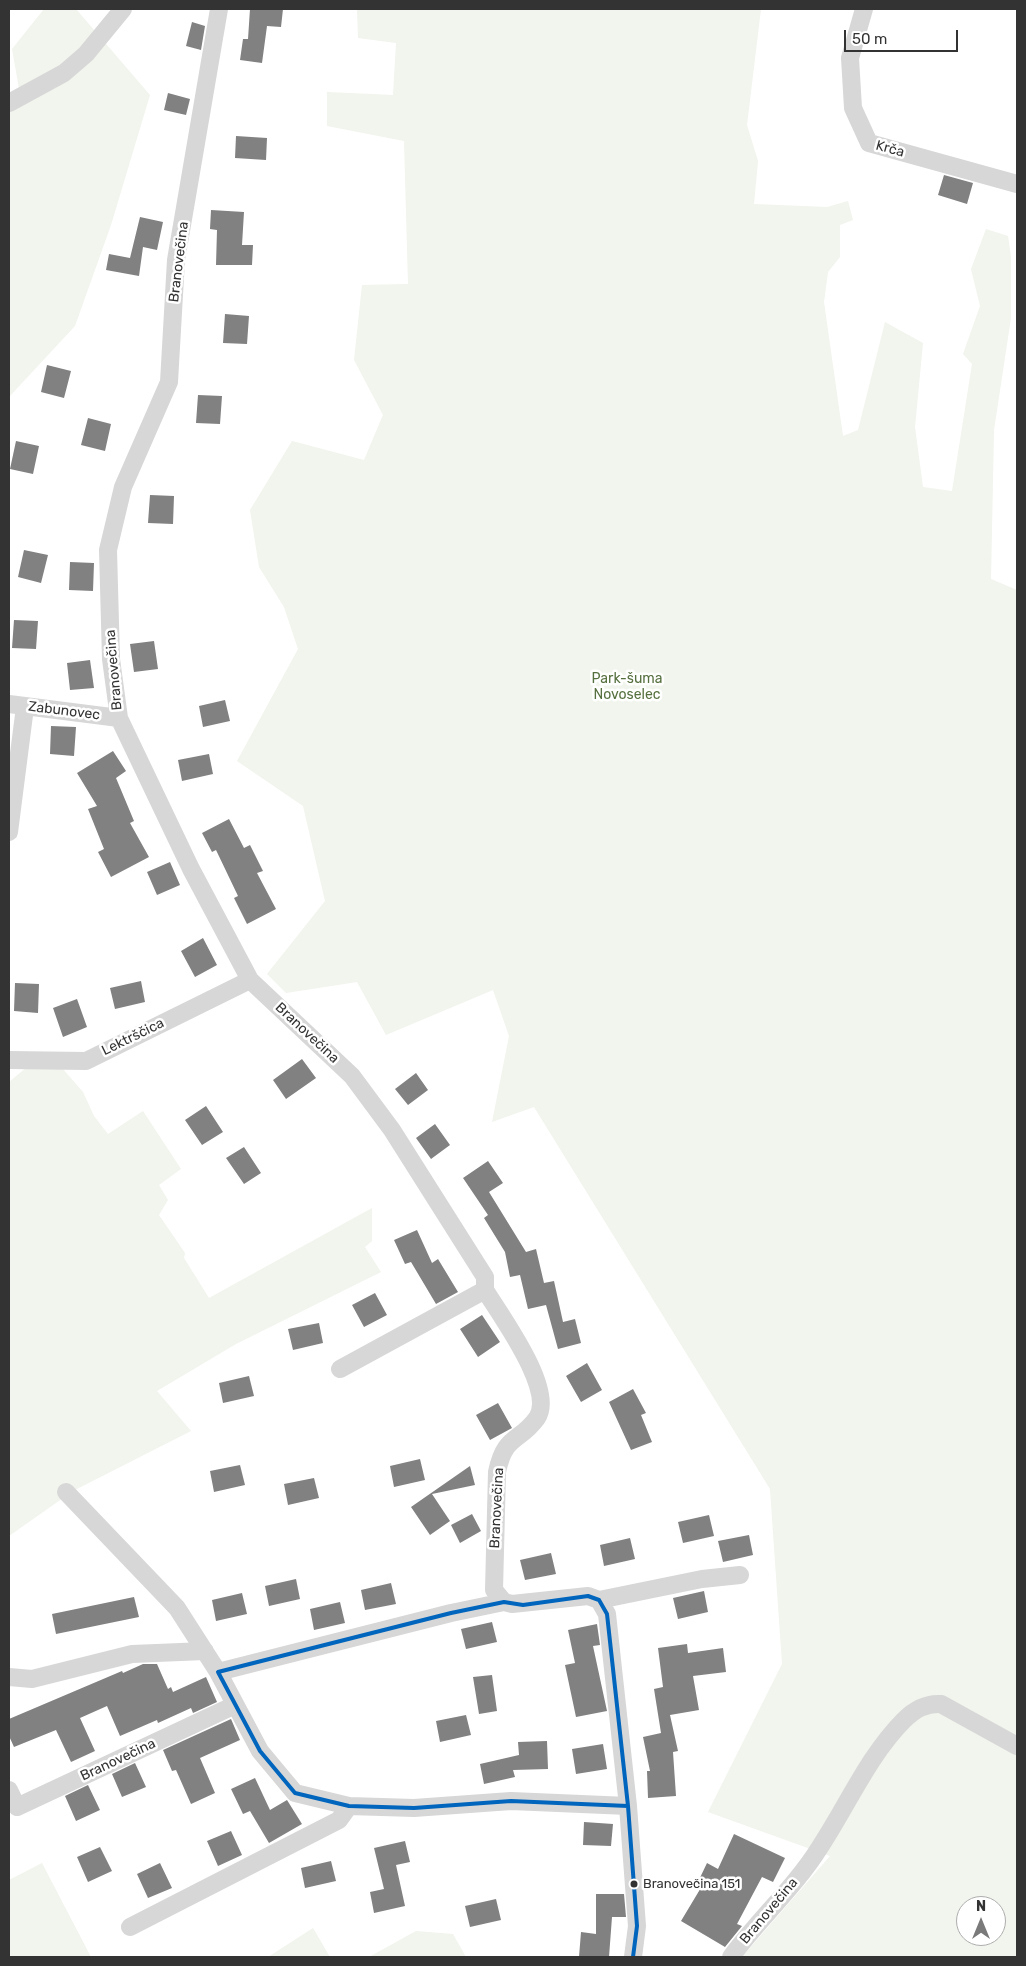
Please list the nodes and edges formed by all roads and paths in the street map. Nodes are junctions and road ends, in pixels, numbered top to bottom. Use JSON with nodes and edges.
{"nodes":[{"id":1,"x":123,"y":9,"type":"edge"},
{"id":2,"x":219,"y":9,"type":"edge"},
{"id":3,"x":864,"y":9,"type":"edge"},
{"id":4,"x":9,"y":102,"type":"edge"},
{"id":5,"x":1017,"y":184,"type":"edge"},
{"id":6,"x":17,"y":705,"type":"edge"},
{"id":7,"x":119,"y":718,"type":"junction"},
{"id":8,"x":9,"y":832,"type":"edge"},
{"id":9,"x":250,"y":980,"type":"junction"},
{"id":10,"x":9,"y":1060,"type":"edge"},
{"id":11,"x":485,"y":1290,"type":"junction"},
{"id":12,"x":340,"y":1369,"type":"dead end"},
{"id":13,"x":66,"y":1492,"type":"dead end"},
{"id":14,"x":740,"y":1575,"type":"dead end"},
{"id":15,"x":599,"y":1600,"type":"junction"},
{"id":16,"x":504,"y":1602,"type":"junction"},
{"id":17,"x":205,"y":1651,"type":"junction"},
{"id":18,"x":218,"y":1672,"type":"junction"},
{"id":19,"x":9,"y":1678,"type":"edge"},
{"id":20,"x":236,"y":1704,"type":"junction"},
{"id":21,"x":1017,"y":1746,"type":"edge"},
{"id":22,"x":9,"y":1790,"type":"edge"},
{"id":23,"x":349,"y":1806,"type":"junction"},
{"id":24,"x":628,"y":1806,"type":"junction"},
{"id":25,"x":130,"y":1927,"type":"dead end"},
{"id":26,"x":633,"y":1957,"type":"edge"},
{"id":27,"x":731,"y":1957,"type":"edge"}],
"edges":[{"from":1,"to":4,"type":"street"},
{"from":2,"to":7,"type":"street","name":"Branovečina"},
{"from":3,"to":5,"type":"street","name":"Krča"},
{"from":6,"to":7,"type":"street","name":"Zabunovec"},
{"from":6,"to":8,"type":"street"},
{"from":7,"to":9,"type":"street","name":"Branovečina"},
{"from":9,"to":10,"type":"street","name":"Lektrščica"},
{"from":9,"to":11,"type":"street","name":"Branovečina"},
{"from":11,"to":12,"type":"street"},
{"from":11,"to":16,"type":"street","name":"Branovečina"},
{"from":13,"to":17,"type":"street"},
{"from":14,"to":15,"type":"street"},
{"from":15,"to":16,"type":"street"},
{"from":15,"to":24,"type":"street"},
{"from":16,"to":18,"type":"street"},
{"from":17,"to":18,"type":"street"},
{"from":17,"to":19,"type":"street"},
{"from":18,"to":20,"type":"street"},
{"from":20,"to":22,"type":"street","name":"Branovečina"},
{"from":20,"to":23,"type":"street"},
{"from":21,"to":27,"type":"street","name":"Branovečina"},
{"from":23,"to":24,"type":"street"},
{"from":23,"to":25,"type":"street"},
{"from":24,"to":26,"type":"street"}]}
